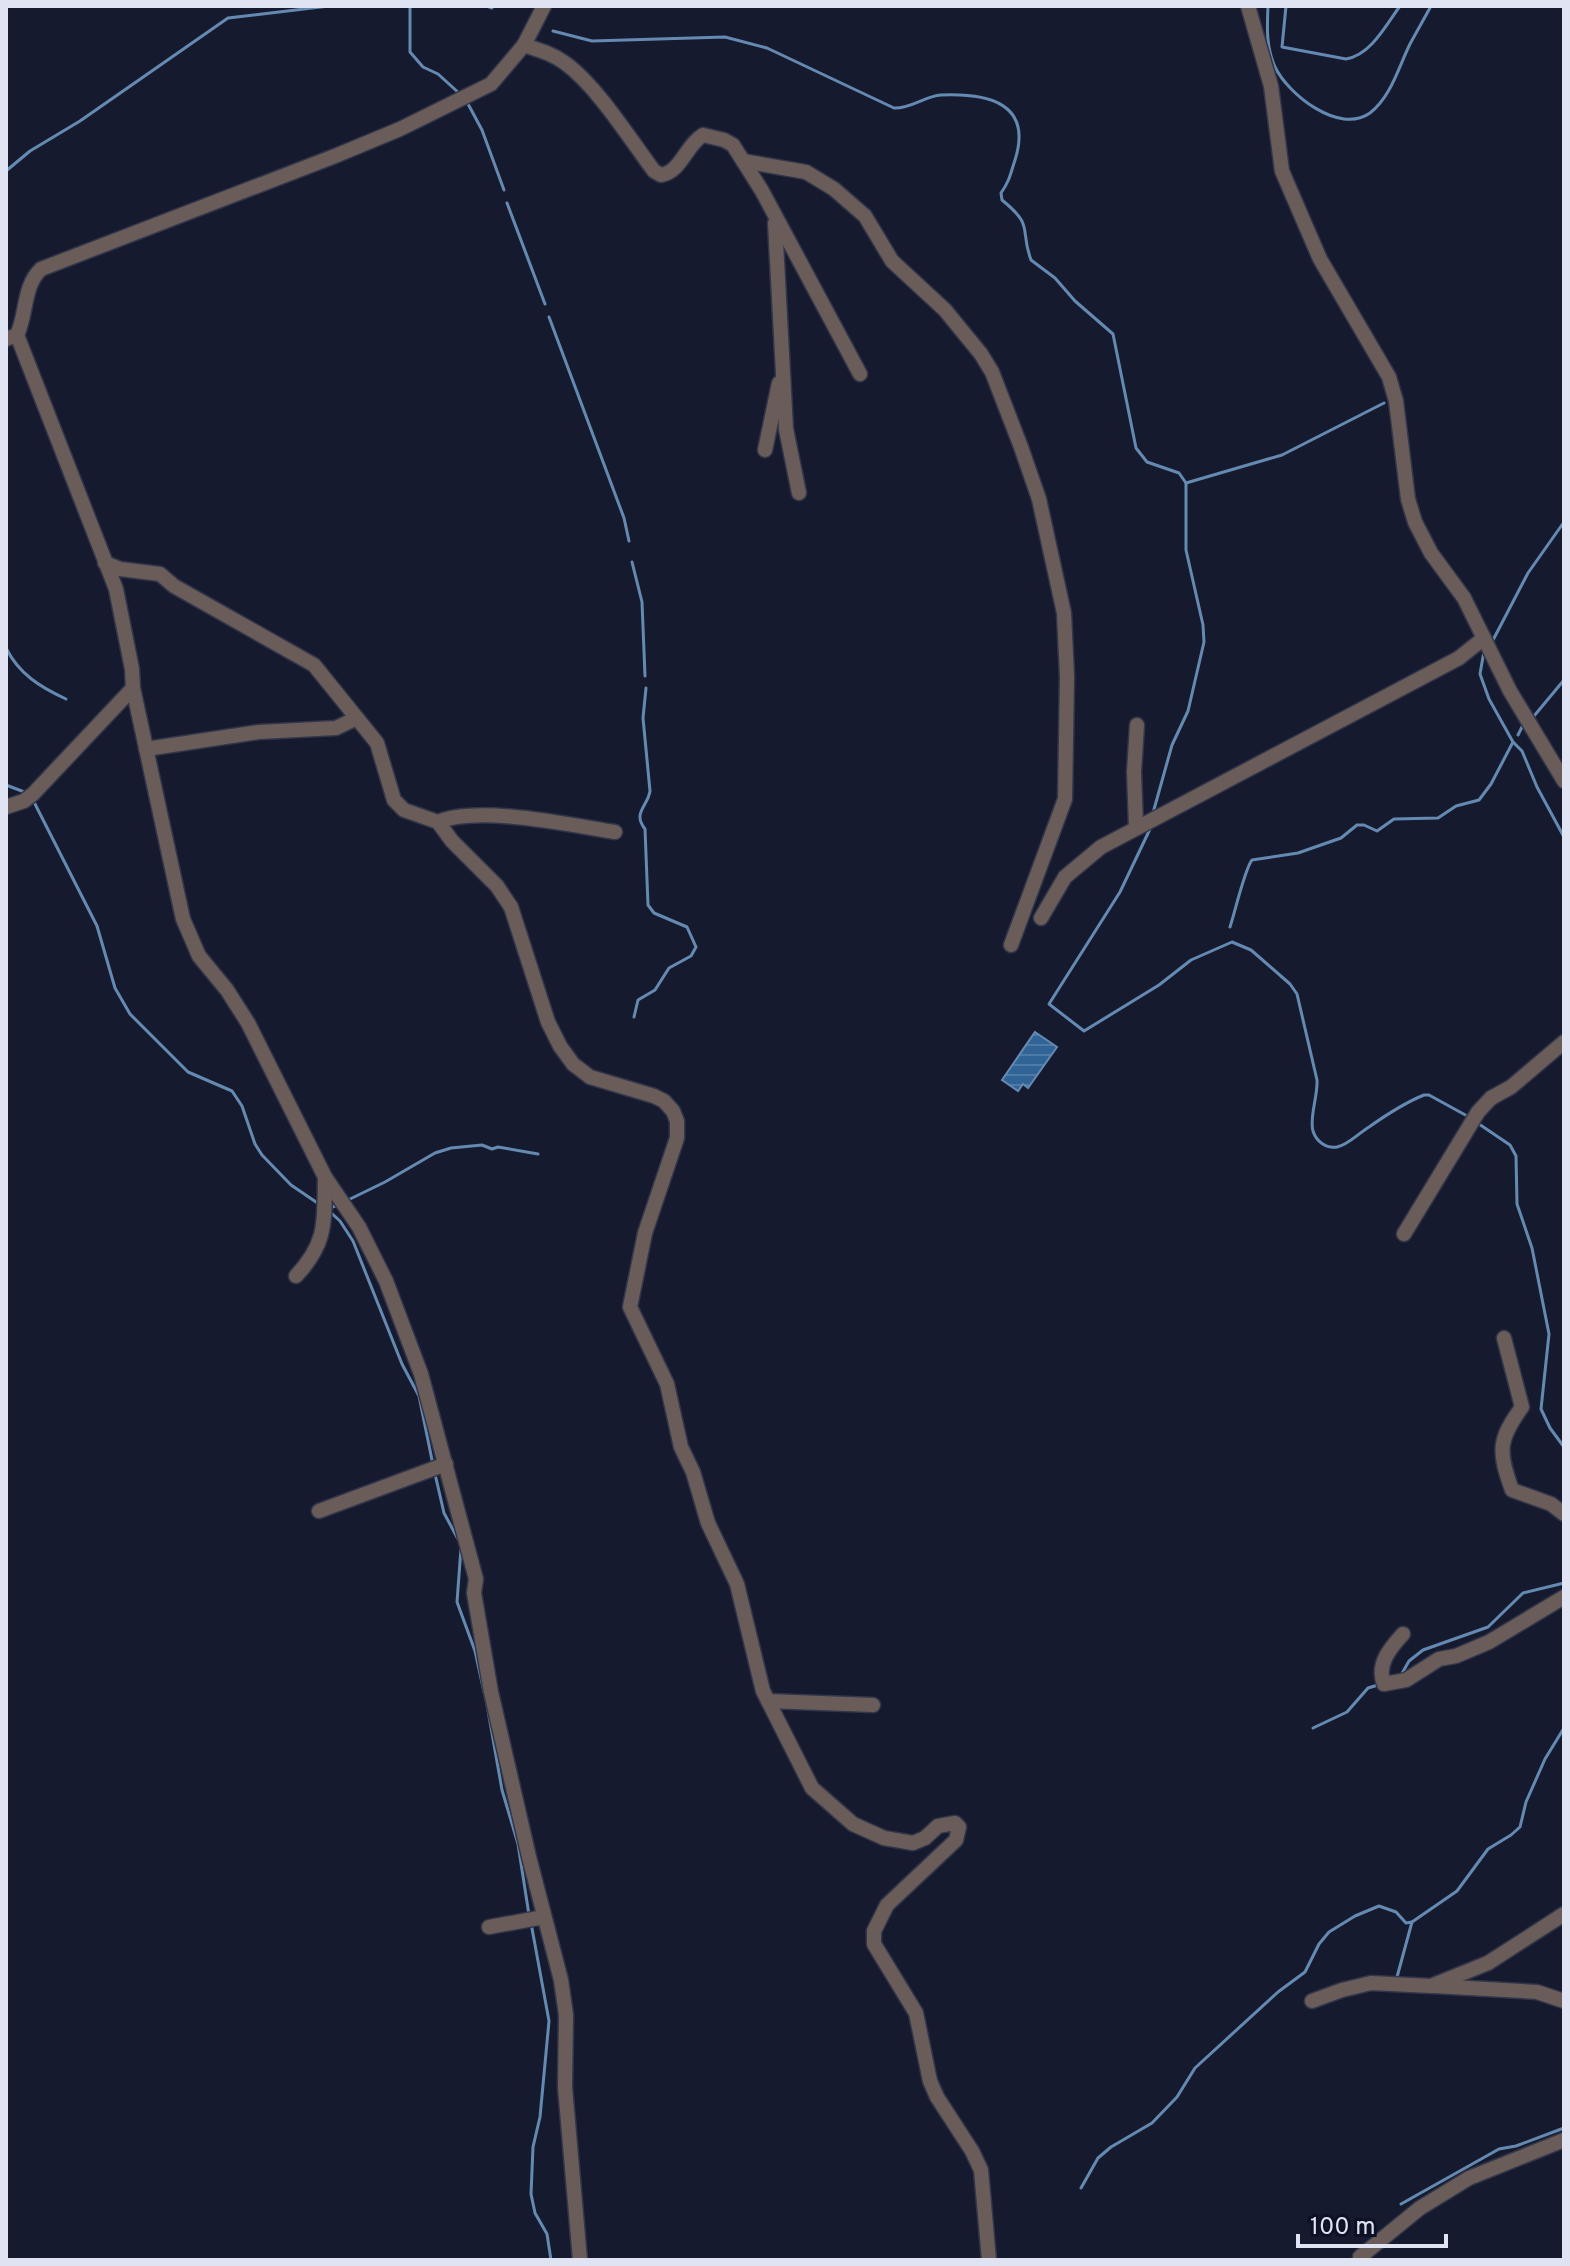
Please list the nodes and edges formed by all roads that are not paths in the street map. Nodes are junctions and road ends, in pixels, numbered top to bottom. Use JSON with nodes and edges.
{"nodes":[{"id":1,"x":544,"y":6,"type":"edge"},
{"id":2,"x":1248,"y":6,"type":"edge"},
{"id":3,"x":524,"y":45,"type":"junction"},
{"id":4,"x":743,"y":161,"type":"junction"},
{"id":5,"x":775,"y":215,"type":"junction"},
{"id":6,"x":11,"y":337,"type":"edge"},
{"id":7,"x":783,"y":367,"type":"junction"},
{"id":8,"x":860,"y":374,"type":"dead end"},
{"id":9,"x":765,"y":450,"type":"dead end"},
{"id":10,"x":799,"y":493,"type":"dead end"},
{"id":11,"x":105,"y":563,"type":"junction"},
{"id":12,"x":1484,"y":638,"type":"junction"},
{"id":13,"x":133,"y":688,"type":"junction"},
{"id":14,"x":357,"y":718,"type":"junction"},
{"id":15,"x":1137,"y":725,"type":"dead end"},
{"id":16,"x":146,"y":749,"type":"junction"},
{"id":17,"x":1564,"y":781,"type":"edge"},
{"id":18,"x":6,"y":807,"type":"edge"},
{"id":19,"x":438,"y":822,"type":"junction"},
{"id":20,"x":1136,"y":826,"type":"junction"},
{"id":21,"x":615,"y":832,"type":"dead end"},
{"id":22,"x":1041,"y":918,"type":"dead end"},
{"id":23,"x":1011,"y":945,"type":"dead end"},
{"id":24,"x":1564,"y":1042,"type":"edge"},
{"id":25,"x":325,"y":1177,"type":"junction"},
{"id":26,"x":1404,"y":1234,"type":"dead end"},
{"id":27,"x":296,"y":1276,"type":"dead end"},
{"id":28,"x":1504,"y":1338,"type":"dead end"},
{"id":29,"x":446,"y":1464,"type":"junction"},
{"id":30,"x":319,"y":1511,"type":"dead end"},
{"id":31,"x":1564,"y":1514,"type":"edge"},
{"id":32,"x":1564,"y":1597,"type":"edge"},
{"id":33,"x":1403,"y":1634,"type":"dead end"},
{"id":34,"x":768,"y":1701,"type":"junction"},
{"id":35,"x":873,"y":1705,"type":"dead end"},
{"id":36,"x":1564,"y":1914,"type":"edge"},
{"id":37,"x":544,"y":1917,"type":"junction"},
{"id":38,"x":489,"y":1927,"type":"dead end"},
{"id":39,"x":1431,"y":1986,"type":"junction"},
{"id":40,"x":1312,"y":2001,"type":"dead end"},
{"id":41,"x":1564,"y":2001,"type":"edge"},
{"id":42,"x":1564,"y":2140,"type":"edge"},
{"id":43,"x":1360,"y":2257,"type":"dead end"},
{"id":44,"x":580,"y":2260,"type":"edge"},
{"id":45,"x":989,"y":2260,"type":"edge"}],
"edges":[{"from":1,"to":3,"type":"street"},
{"from":2,"to":12,"type":"street"},
{"from":3,"to":4,"type":"street"},
{"from":3,"to":6,"type":"street"},
{"from":4,"to":5,"type":"street"},
{"from":4,"to":23,"type":"street"},
{"from":5,"to":7,"type":"street"},
{"from":5,"to":8,"type":"street"},
{"from":6,"to":11,"type":"street"},
{"from":7,"to":9,"type":"street"},
{"from":7,"to":10,"type":"street"},
{"from":11,"to":13,"type":"street"},
{"from":11,"to":14,"type":"street"},
{"from":12,"to":17,"type":"street"},
{"from":12,"to":20,"type":"street"},
{"from":13,"to":16,"type":"street"},
{"from":13,"to":18,"type":"street"},
{"from":14,"to":16,"type":"street"},
{"from":14,"to":19,"type":"street"},
{"from":15,"to":20,"type":"street"},
{"from":16,"to":25,"type":"street"},
{"from":19,"to":21,"type":"street"},
{"from":19,"to":34,"type":"street"},
{"from":20,"to":22,"type":"street"},
{"from":24,"to":26,"type":"street"},
{"from":25,"to":27,"type":"street"},
{"from":25,"to":29,"type":"street"},
{"from":28,"to":31,"type":"street"},
{"from":29,"to":30,"type":"street"},
{"from":29,"to":37,"type":"street"},
{"from":32,"to":33,"type":"street"},
{"from":34,"to":35,"type":"street"},
{"from":34,"to":45,"type":"street"},
{"from":36,"to":39,"type":"street"},
{"from":37,"to":38,"type":"street"},
{"from":37,"to":44,"type":"street"},
{"from":39,"to":40,"type":"street"},
{"from":39,"to":41,"type":"street"},
{"from":42,"to":43,"type":"street"}]}
